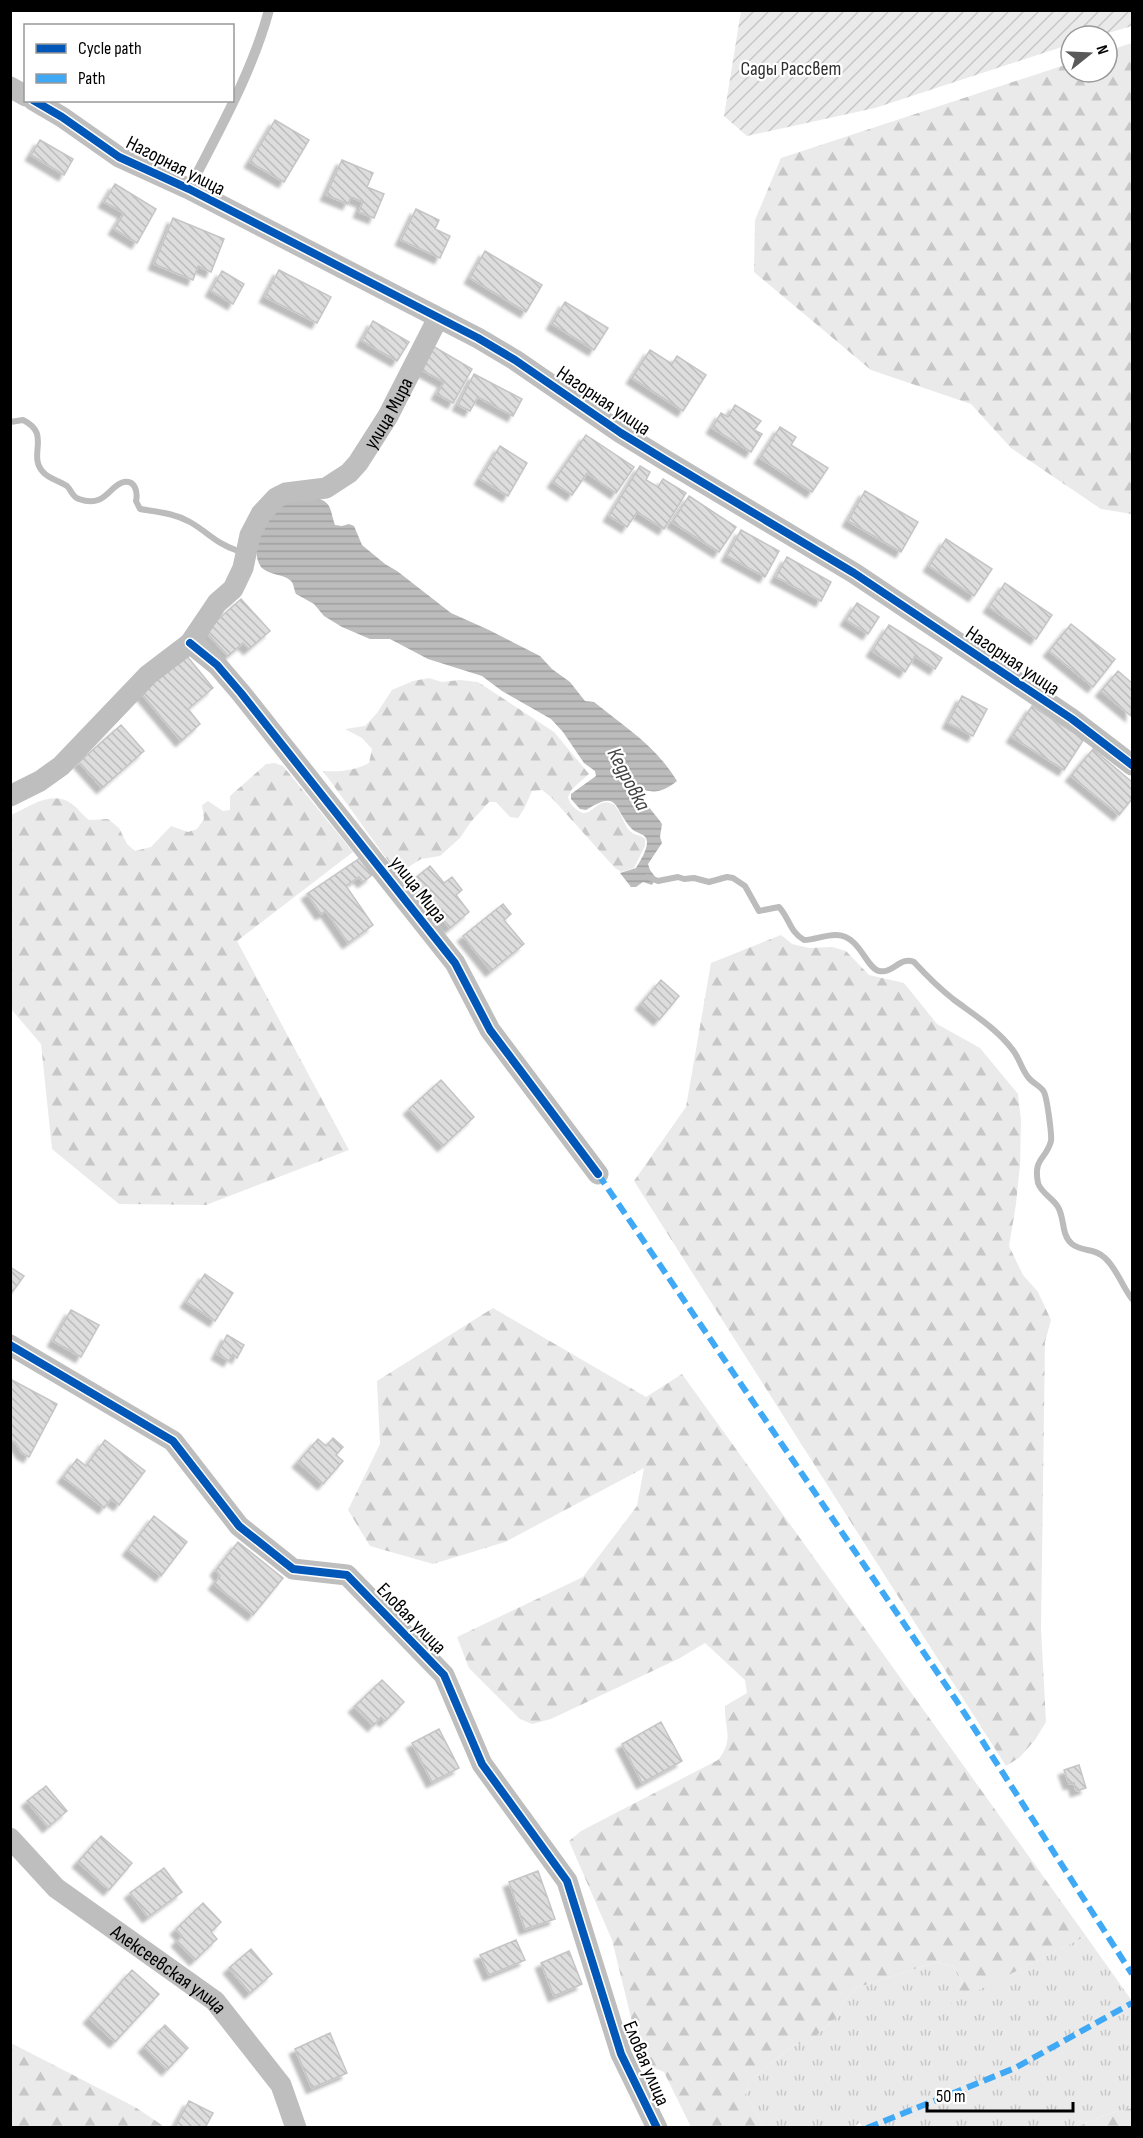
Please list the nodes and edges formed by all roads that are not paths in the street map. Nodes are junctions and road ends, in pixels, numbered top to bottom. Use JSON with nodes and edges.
{"nodes":[{"id":1,"x":269,"y":10,"type":"edge"},
{"id":2,"x":10,"y":87,"type":"edge"},
{"id":3,"x":24,"y":95,"type":"edge"},
{"id":4,"x":234,"y":97,"type":"edge"},
{"id":5,"x":36,"y":102,"type":"edge"},
{"id":6,"x":232,"y":102,"type":"edge"},
{"id":7,"x":189,"y":189,"type":"junction"},
{"id":8,"x":438,"y":318,"type":"junction"},
{"id":9,"x":190,"y":643,"type":"junction"},
{"id":10,"x":1132,"y":764,"type":"edge"},
{"id":11,"x":10,"y":796,"type":"edge"},
{"id":12,"x":598,"y":1174,"type":"dead end"},
{"id":13,"x":10,"y":1346,"type":"edge"},
{"id":14,"x":10,"y":1838,"type":"edge"},
{"id":15,"x":296,"y":2127,"type":"edge"},
{"id":16,"x":657,"y":2127,"type":"edge"}],
"edges":[{"from":1,"to":4,"type":"lane"},
{"from":2,"to":3,"type":"street"},
{"from":5,"to":7,"type":"street","name":"Нагорная улица"},
{"from":6,"to":7,"type":"lane"},
{"from":7,"to":8,"type":"street","name":"Нагорная улица"},
{"from":8,"to":9,"type":"street","name":"улица Мира"},
{"from":8,"to":10,"type":"street","name":"Нагорная улица"},
{"from":9,"to":11,"type":"street","name":"улица Мира"},
{"from":9,"to":12,"type":"street","name":"улица Мира"},
{"from":13,"to":16,"type":"street","name":"Еловая улица"},
{"from":14,"to":15,"type":"street","name":"Алексеевская улица"}]}
